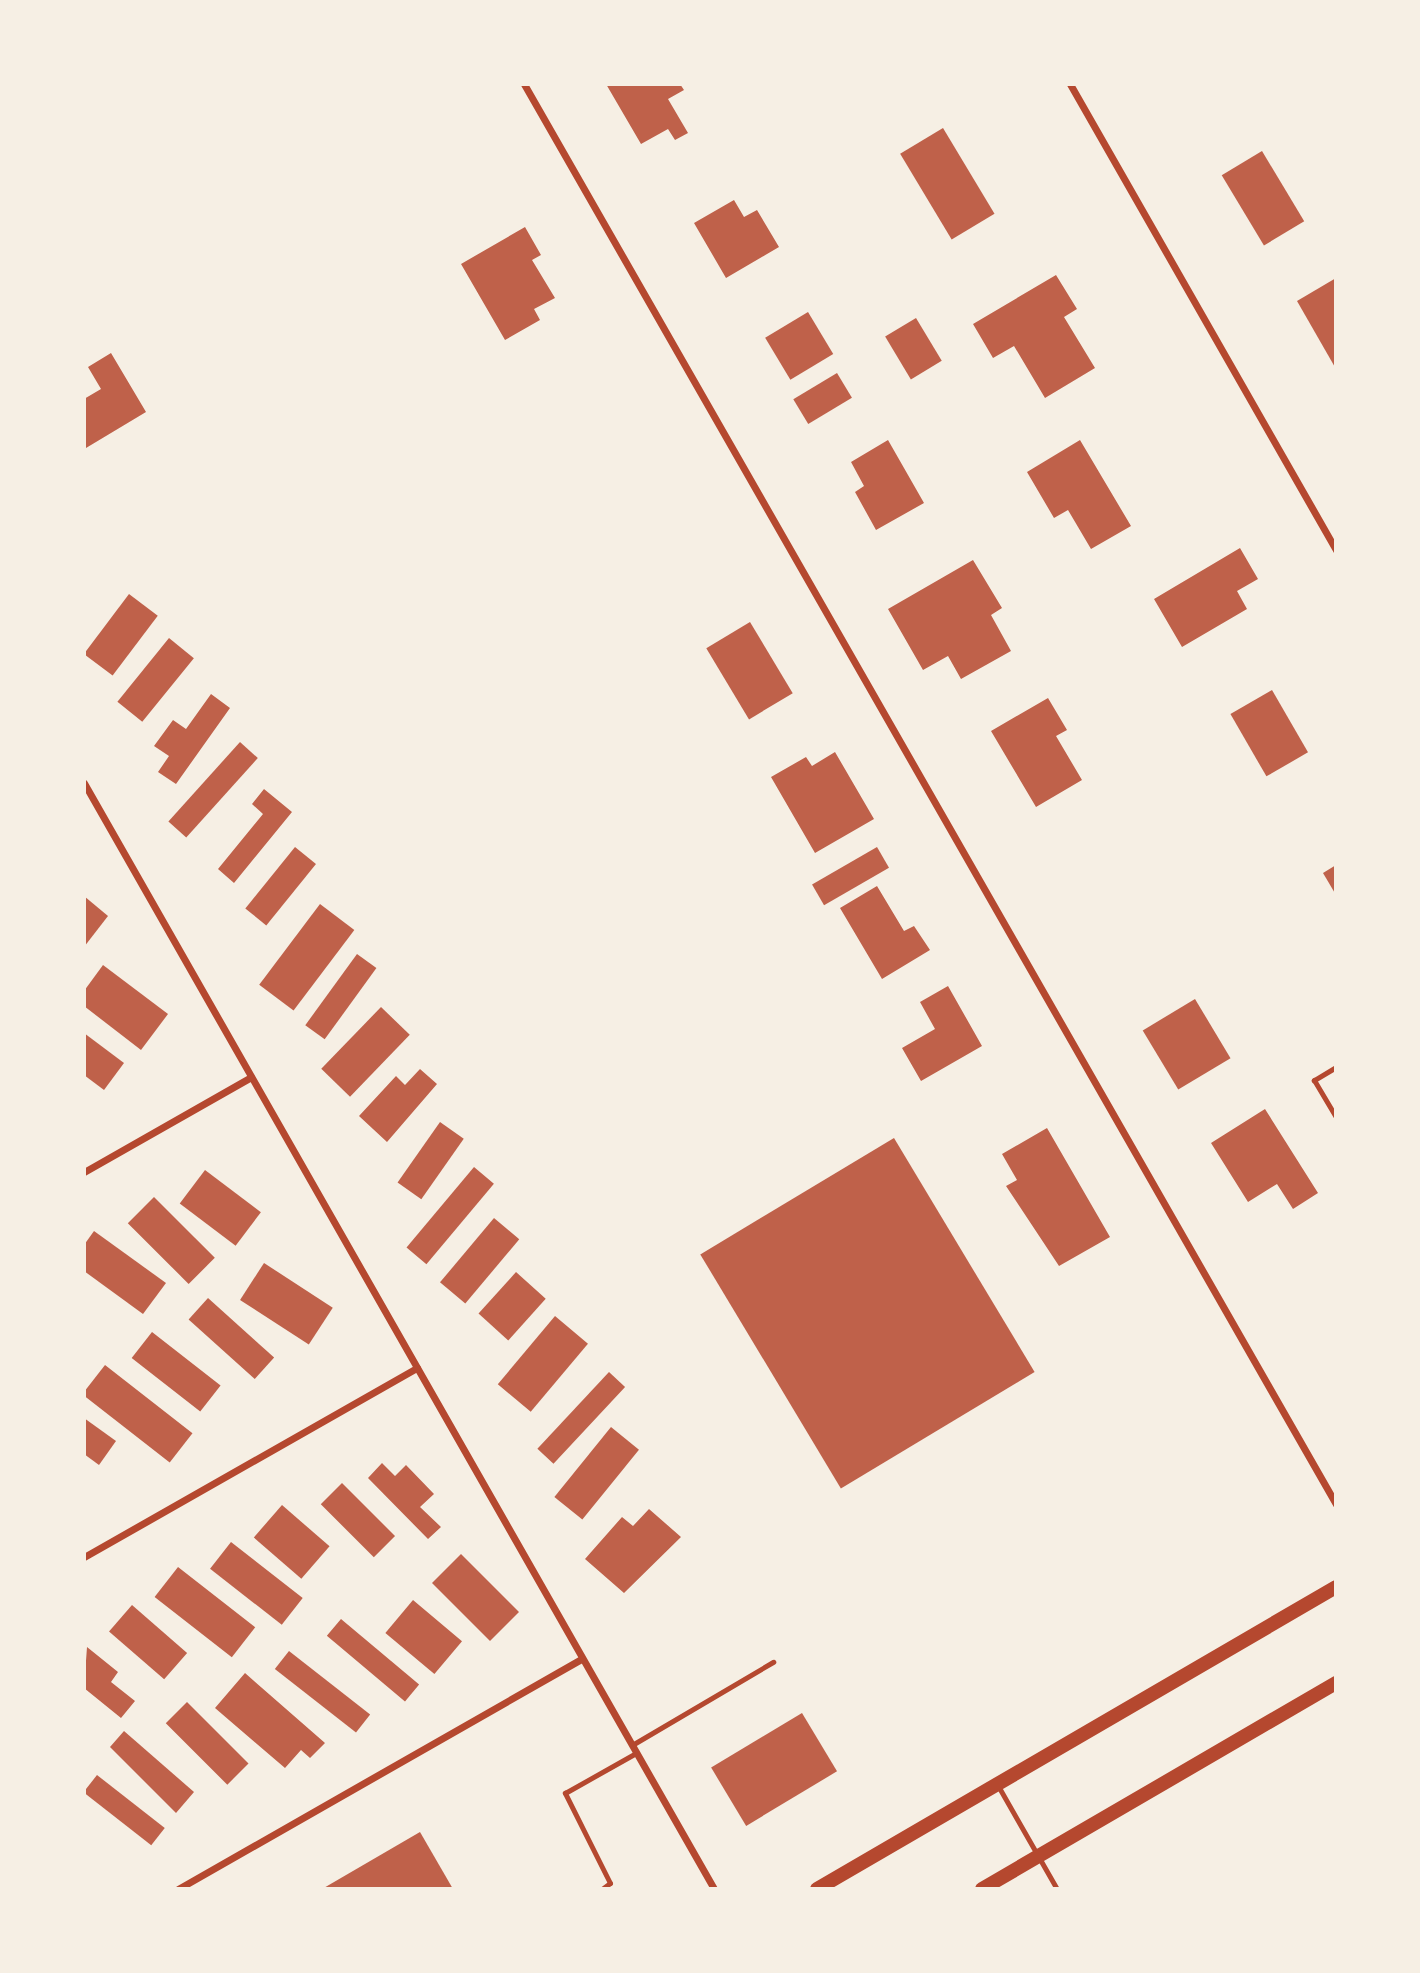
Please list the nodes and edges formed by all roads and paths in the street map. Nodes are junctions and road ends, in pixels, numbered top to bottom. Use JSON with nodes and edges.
{"nodes":[{"id":1,"x":524,"y":84,"type":"edge"},
{"id":2,"x":1070,"y":84,"type":"edge"},
{"id":3,"x":1336,"y":550,"type":"edge"},
{"id":4,"x":85,"y":785,"type":"edge"},
{"id":5,"x":1336,"y":1067,"type":"edge"},
{"id":6,"x":251,"y":1077,"type":"junction"},
{"id":7,"x":1336,"y":1117,"type":"edge"},
{"id":8,"x":84,"y":1172,"type":"edge"},
{"id":9,"x":416,"y":1368,"type":"junction"},
{"id":10,"x":1336,"y":1504,"type":"edge"},
{"id":11,"x":84,"y":1557,"type":"edge"},
{"id":12,"x":1336,"y":1587,"type":"edge"},
{"id":13,"x":582,"y":1659,"type":"junction"},
{"id":14,"x":773,"y":1662,"type":"dead end"},
{"id":15,"x":1336,"y":1683,"type":"edge"},
{"id":16,"x":632,"y":1745,"type":"junction"},
{"id":17,"x":636,"y":1753,"type":"junction"},
{"id":18,"x":998,"y":1784,"type":"junction"},
{"id":19,"x":1038,"y":1856,"type":"junction"},
{"id":20,"x":178,"y":1889,"type":"edge"},
{"id":21,"x":602,"y":1889,"type":"edge"},
{"id":22,"x":714,"y":1889,"type":"edge"},
{"id":23,"x":817,"y":1889,"type":"edge"},
{"id":24,"x":982,"y":1889,"type":"edge"},
{"id":25,"x":1057,"y":1889,"type":"edge"}],
"edges":[{"from":1,"to":10,"type":"street"},
{"from":2,"to":3,"type":"street"},
{"from":4,"to":6,"type":"street"},
{"from":5,"to":7,"type":"lane"},
{"from":6,"to":8,"type":"street"},
{"from":6,"to":9,"type":"street"},
{"from":9,"to":11,"type":"street"},
{"from":9,"to":13,"type":"street"},
{"from":12,"to":18,"type":"main road"},
{"from":13,"to":16,"type":"street"},
{"from":13,"to":20,"type":"street"},
{"from":14,"to":16,"type":"lane"},
{"from":15,"to":19,"type":"main road"},
{"from":16,"to":17,"type":"street"},
{"from":17,"to":21,"type":"lane"},
{"from":17,"to":22,"type":"street"},
{"from":18,"to":19,"type":"lane"},
{"from":18,"to":23,"type":"main road"},
{"from":19,"to":24,"type":"main road"},
{"from":19,"to":25,"type":"lane"}]}
